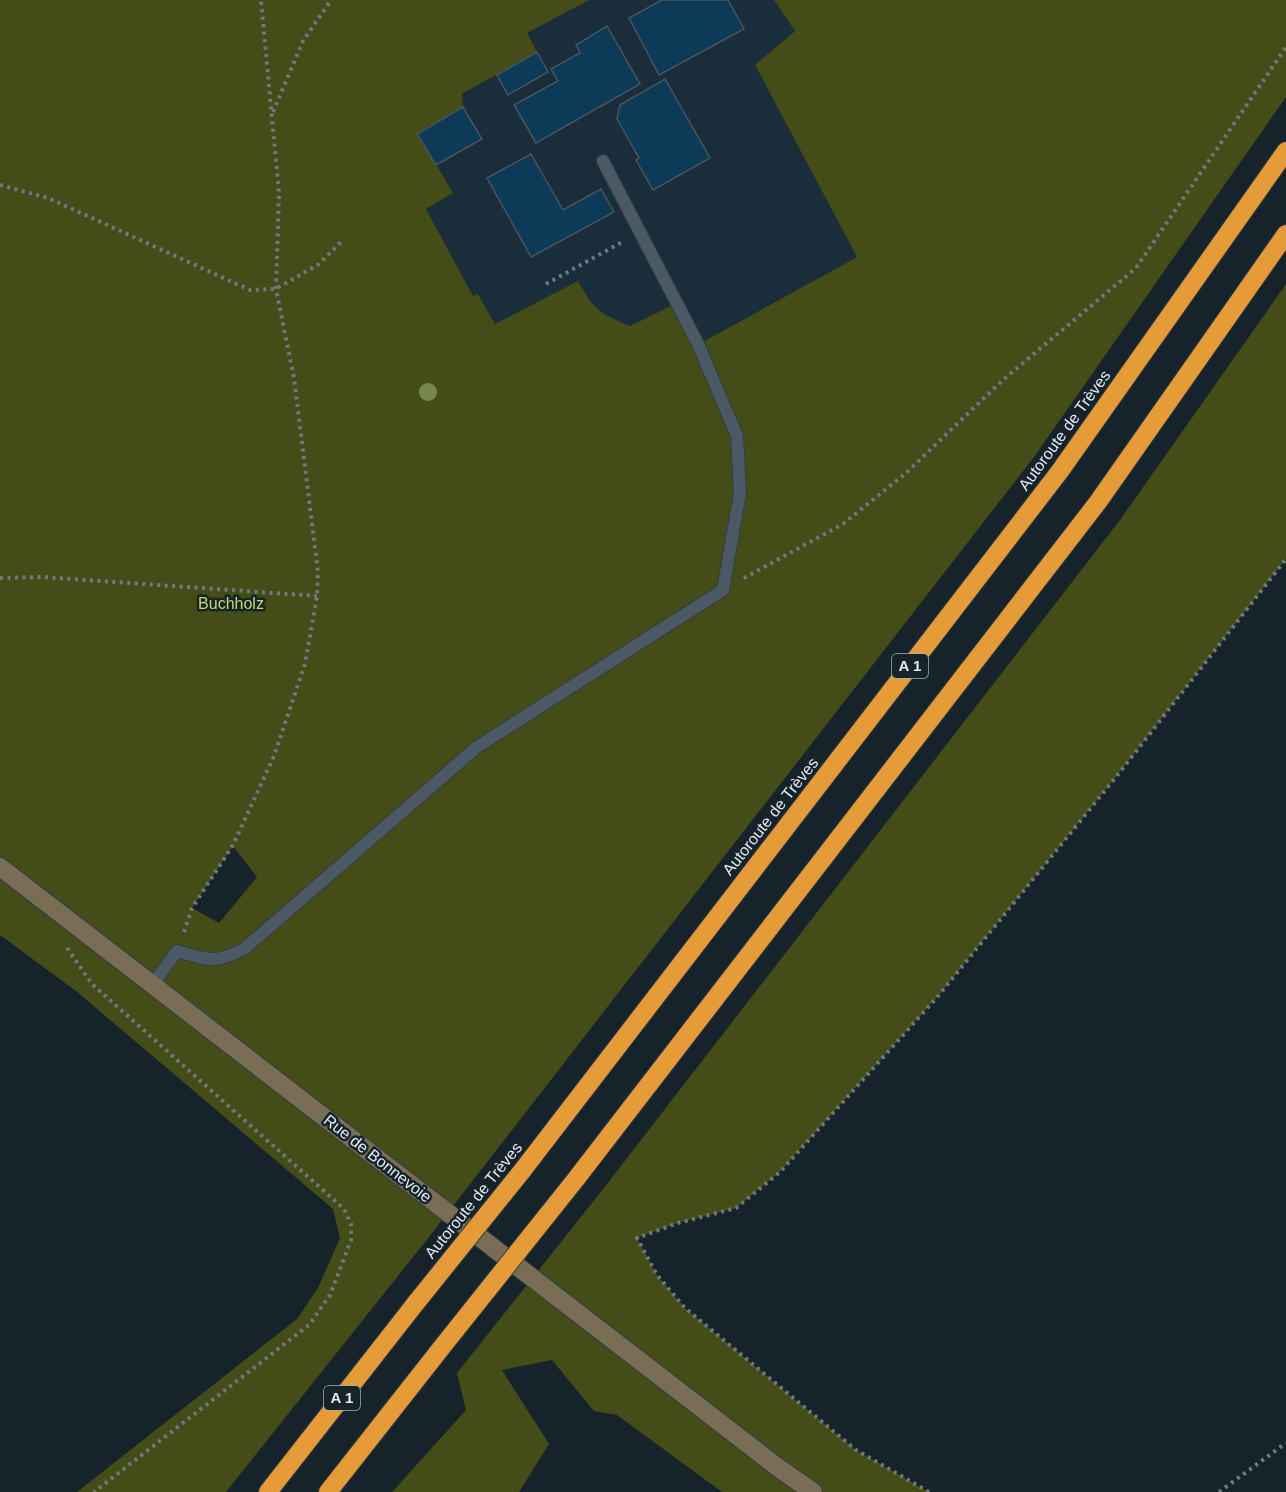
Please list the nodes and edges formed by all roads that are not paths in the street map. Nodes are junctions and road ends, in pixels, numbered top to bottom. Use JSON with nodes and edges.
{"nodes":[{"id":1,"x":1286,"y":151,"type":"edge"},
{"id":2,"x":603,"y":161,"type":"dead end"},
{"id":3,"x":1286,"y":234,"type":"edge"},
{"id":4,"x":0,"y":867,"type":"edge"},
{"id":5,"x":153,"y":984,"type":"junction"},
{"id":6,"x":268,"y":1492,"type":"edge"},
{"id":7,"x":328,"y":1492,"type":"edge"},
{"id":8,"x":813,"y":1492,"type":"edge"}],
"edges":[{"from":1,"to":6,"type":"highway","name":"Autoroute de Trèves","number":"A 1","bridge":true},
{"from":2,"to":5,"type":"lane"},
{"from":3,"to":7,"type":"highway","bridge":true},
{"from":4,"to":5,"type":"main road","name":"Rue de Bonnevoie"},
{"from":5,"to":8,"type":"main road","name":"Rue de Bonnevoie"}]}
